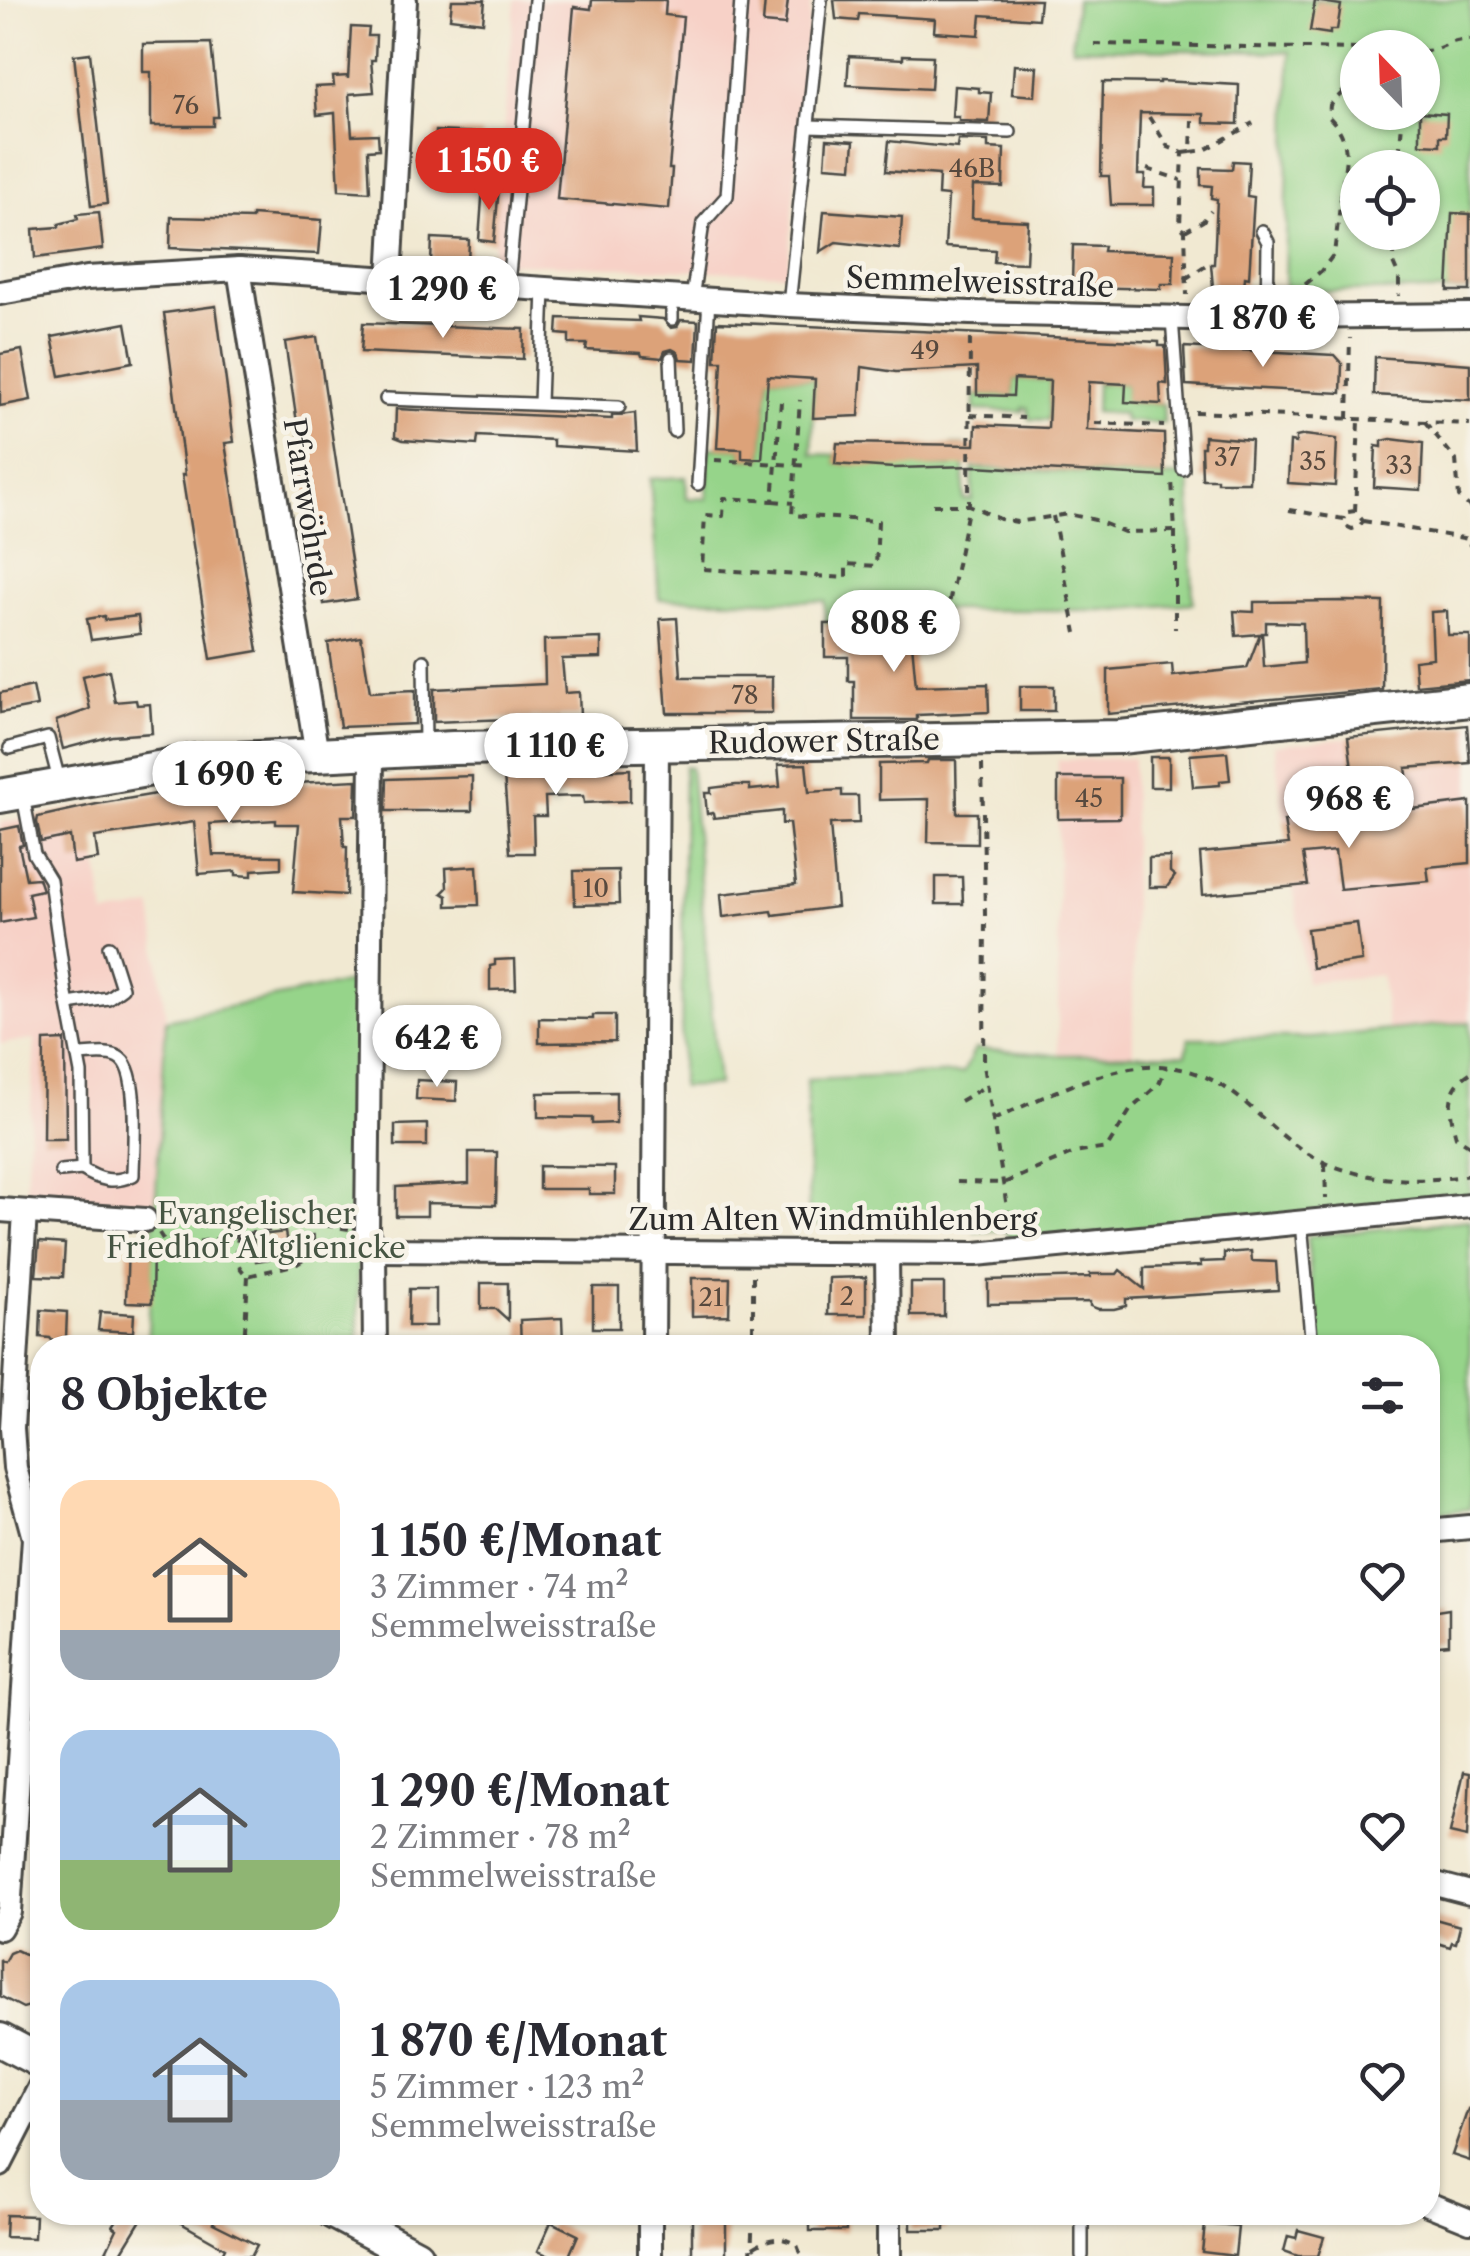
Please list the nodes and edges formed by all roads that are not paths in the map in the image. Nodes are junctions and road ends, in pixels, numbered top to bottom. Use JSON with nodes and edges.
{"nodes":[{"id":1,"x":405,"y":0,"type":"edge"},
{"id":2,"x":535,"y":0,"type":"edge"},
{"id":3,"x":741,"y":0,"type":"edge"},
{"id":4,"x":821,"y":0,"type":"edge"},
{"id":5,"x":808,"y":126,"type":"junction"},
{"id":6,"x":1010,"y":132,"type":"dead end"},
{"id":7,"x":1262,"y":232,"type":"dead end"},
{"id":8,"x":239,"y":270,"type":"junction"},
{"id":9,"x":390,"y":279,"type":"junction"},
{"id":10,"x":508,"y":285,"type":"junction"},
{"id":11,"x":544,"y":288,"type":"junction"},
{"id":12,"x":0,"y":293,"type":"edge"},
{"id":13,"x":686,"y":304,"type":"junction"},
{"id":14,"x":789,"y":305,"type":"junction"},
{"id":15,"x":1183,"y":312,"type":"junction"},
{"id":16,"x":1470,"y":316,"type":"edge"},
{"id":17,"x":1267,"y":318,"type":"junction"},
{"id":18,"x":671,"y":358,"type":"dead end"},
{"id":19,"x":386,"y":399,"type":"dead end"},
{"id":20,"x":540,"y":403,"type":"junction"},
{"id":21,"x":619,"y":407,"type":"dead end"},
{"id":22,"x":674,"y":430,"type":"dead end"},
{"id":23,"x":1182,"y":469,"type":"dead end"},
{"id":24,"x":698,"y":484,"type":"dead end"},
{"id":25,"x":424,"y":661,"type":"dead end"},
{"id":26,"x":1470,"y":700,"type":"edge"},
{"id":27,"x":658,"y":743,"type":"junction"},
{"id":28,"x":10,"y":748,"type":"dead end"},
{"id":29,"x":425,"y":749,"type":"junction"},
{"id":30,"x":372,"y":752,"type":"junction"},
{"id":31,"x":317,"y":754,"type":"junction"},
{"id":32,"x":60,"y":784,"type":"junction"},
{"id":33,"x":11,"y":794,"type":"edge"},
{"id":34,"x":109,"y":948,"type":"dead end"},
{"id":35,"x":68,"y":1004,"type":"junction"},
{"id":36,"x":78,"y":1055,"type":"junction"},
{"id":37,"x":82,"y":1169,"type":"junction"},
{"id":38,"x":60,"y":1171,"type":"dead end"},
{"id":39,"x":1470,"y":1206,"type":"edge"},
{"id":40,"x":0,"y":1210,"type":"edge"},
{"id":41,"x":25,"y":1212,"type":"junction"},
{"id":42,"x":145,"y":1220,"type":"road end"},
{"id":43,"x":1301,"y":1222,"type":"junction"},
{"id":44,"x":374,"y":1250,"type":"junction"},
{"id":45,"x":652,"y":1250,"type":"junction"},
{"id":46,"x":887,"y":1254,"type":"junction"},
{"id":47,"x":375,"y":1335,"type":"edge"},
{"id":48,"x":652,"y":1335,"type":"edge"},
{"id":49,"x":888,"y":1335,"type":"edge"},
{"id":50,"x":1311,"y":1335,"type":"edge"},
{"id":51,"x":30,"y":1522,"type":"edge"},
{"id":52,"x":1470,"y":1526,"type":"edge"},
{"id":53,"x":1440,"y":1530,"type":"edge"},
{"id":54,"x":30,"y":1600,"type":"edge"},
{"id":55,"x":1440,"y":1885,"type":"edge"},
{"id":56,"x":1470,"y":1893,"type":"edge"},
{"id":57,"x":0,"y":1928,"type":"edge"},
{"id":58,"x":0,"y":2040,"type":"edge"},
{"id":59,"x":30,"y":2056,"type":"edge"},
{"id":60,"x":30,"y":2106,"type":"edge"},
{"id":61,"x":0,"y":2165,"type":"edge"},
{"id":62,"x":1440,"y":2209,"type":"edge"},
{"id":63,"x":1470,"y":2221,"type":"edge"},
{"id":64,"x":358,"y":2225,"type":"edge"},
{"id":65,"x":650,"y":2225,"type":"edge"},
{"id":66,"x":889,"y":2225,"type":"edge"},
{"id":67,"x":1082,"y":2225,"type":"edge"},
{"id":68,"x":416,"y":2256,"type":"edge"},
{"id":69,"x":650,"y":2256,"type":"edge"},
{"id":70,"x":889,"y":2256,"type":"edge"},
{"id":71,"x":1082,"y":2256,"type":"edge"}],
"edges":[{"from":1,"to":9,"type":"street"},
{"from":2,"to":10,"type":"lane"},
{"from":3,"to":13,"type":"lane"},
{"from":4,"to":5,"type":"lane"},
{"from":5,"to":6,"type":"lane"},
{"from":5,"to":14,"type":"lane"},
{"from":7,"to":17,"type":"lane"},
{"from":8,"to":9,"type":"street","name":"Semmelweisstraße"},
{"from":8,"to":12,"type":"street","name":"Semmelweisstraße"},
{"from":8,"to":31,"type":"street","name":"Pfarrwöhrde"},
{"from":9,"to":10,"type":"street","name":"Semmelweisstraße"},
{"from":10,"to":11,"type":"street","name":"Semmelweisstraße"},
{"from":11,"to":13,"type":"street","name":"Semmelweisstraße"},
{"from":11,"to":20,"type":"lane"},
{"from":13,"to":14,"type":"street","name":"Semmelweisstraße"},
{"from":13,"to":24,"type":"lane"},
{"from":14,"to":15,"type":"street","name":"Semmelweisstraße"},
{"from":15,"to":17,"type":"street","name":"Semmelweisstraße"},
{"from":15,"to":23,"type":"lane"},
{"from":16,"to":17,"type":"street","name":"Semmelweisstraße"},
{"from":18,"to":22,"type":"lane"},
{"from":19,"to":20,"type":"lane"},
{"from":20,"to":21,"type":"lane"},
{"from":25,"to":29,"type":"lane"},
{"from":26,"to":27,"type":"street","name":"Rudower Straße"},
{"from":27,"to":29,"type":"street","name":"Rudower Straße"},
{"from":27,"to":45,"type":"street"},
{"from":28,"to":32,"type":"lane"},
{"from":29,"to":30,"type":"street","name":"Rudower Straße"},
{"from":30,"to":31,"type":"street","name":"Rudower Straße"},
{"from":30,"to":44,"type":"street"},
{"from":31,"to":32,"type":"street","name":"Rudower Straße"},
{"from":32,"to":33,"type":"street","name":"Rudower Straße"},
{"from":33,"to":35,"type":"lane"},
{"from":34,"to":35,"type":"lane"},
{"from":35,"to":36,"type":"lane"},
{"from":36,"to":37,"type":"lane"},
{"from":36,"to":37,"type":"lane"},
{"from":37,"to":38,"type":"lane"},
{"from":39,"to":43,"type":"street","name":"Zum Alten Windmühlenberg"},
{"from":40,"to":41,"type":"street"},
{"from":41,"to":42,"type":"street"},
{"from":41,"to":51,"type":"street"},
{"from":43,"to":46,"type":"street","name":"Zum Alten Windmühlenberg"},
{"from":43,"to":50,"type":"lane"},
{"from":44,"to":45,"type":"street","name":"Zum Alten Windmühlenberg"},
{"from":44,"to":47,"type":"street"},
{"from":45,"to":46,"type":"street","name":"Zum Alten Windmühlenberg"},
{"from":45,"to":48,"type":"street"},
{"from":46,"to":49,"type":"street"},
{"from":52,"to":53,"type":"street"},
{"from":54,"to":57,"type":"street"},
{"from":55,"to":56,"type":"street"},
{"from":58,"to":59,"type":"street"},
{"from":60,"to":61,"type":"street"},
{"from":62,"to":63,"type":"street"},
{"from":64,"to":68,"type":"street"},
{"from":65,"to":69,"type":"street"},
{"from":66,"to":70,"type":"street"},
{"from":67,"to":71,"type":"lane"}]}
